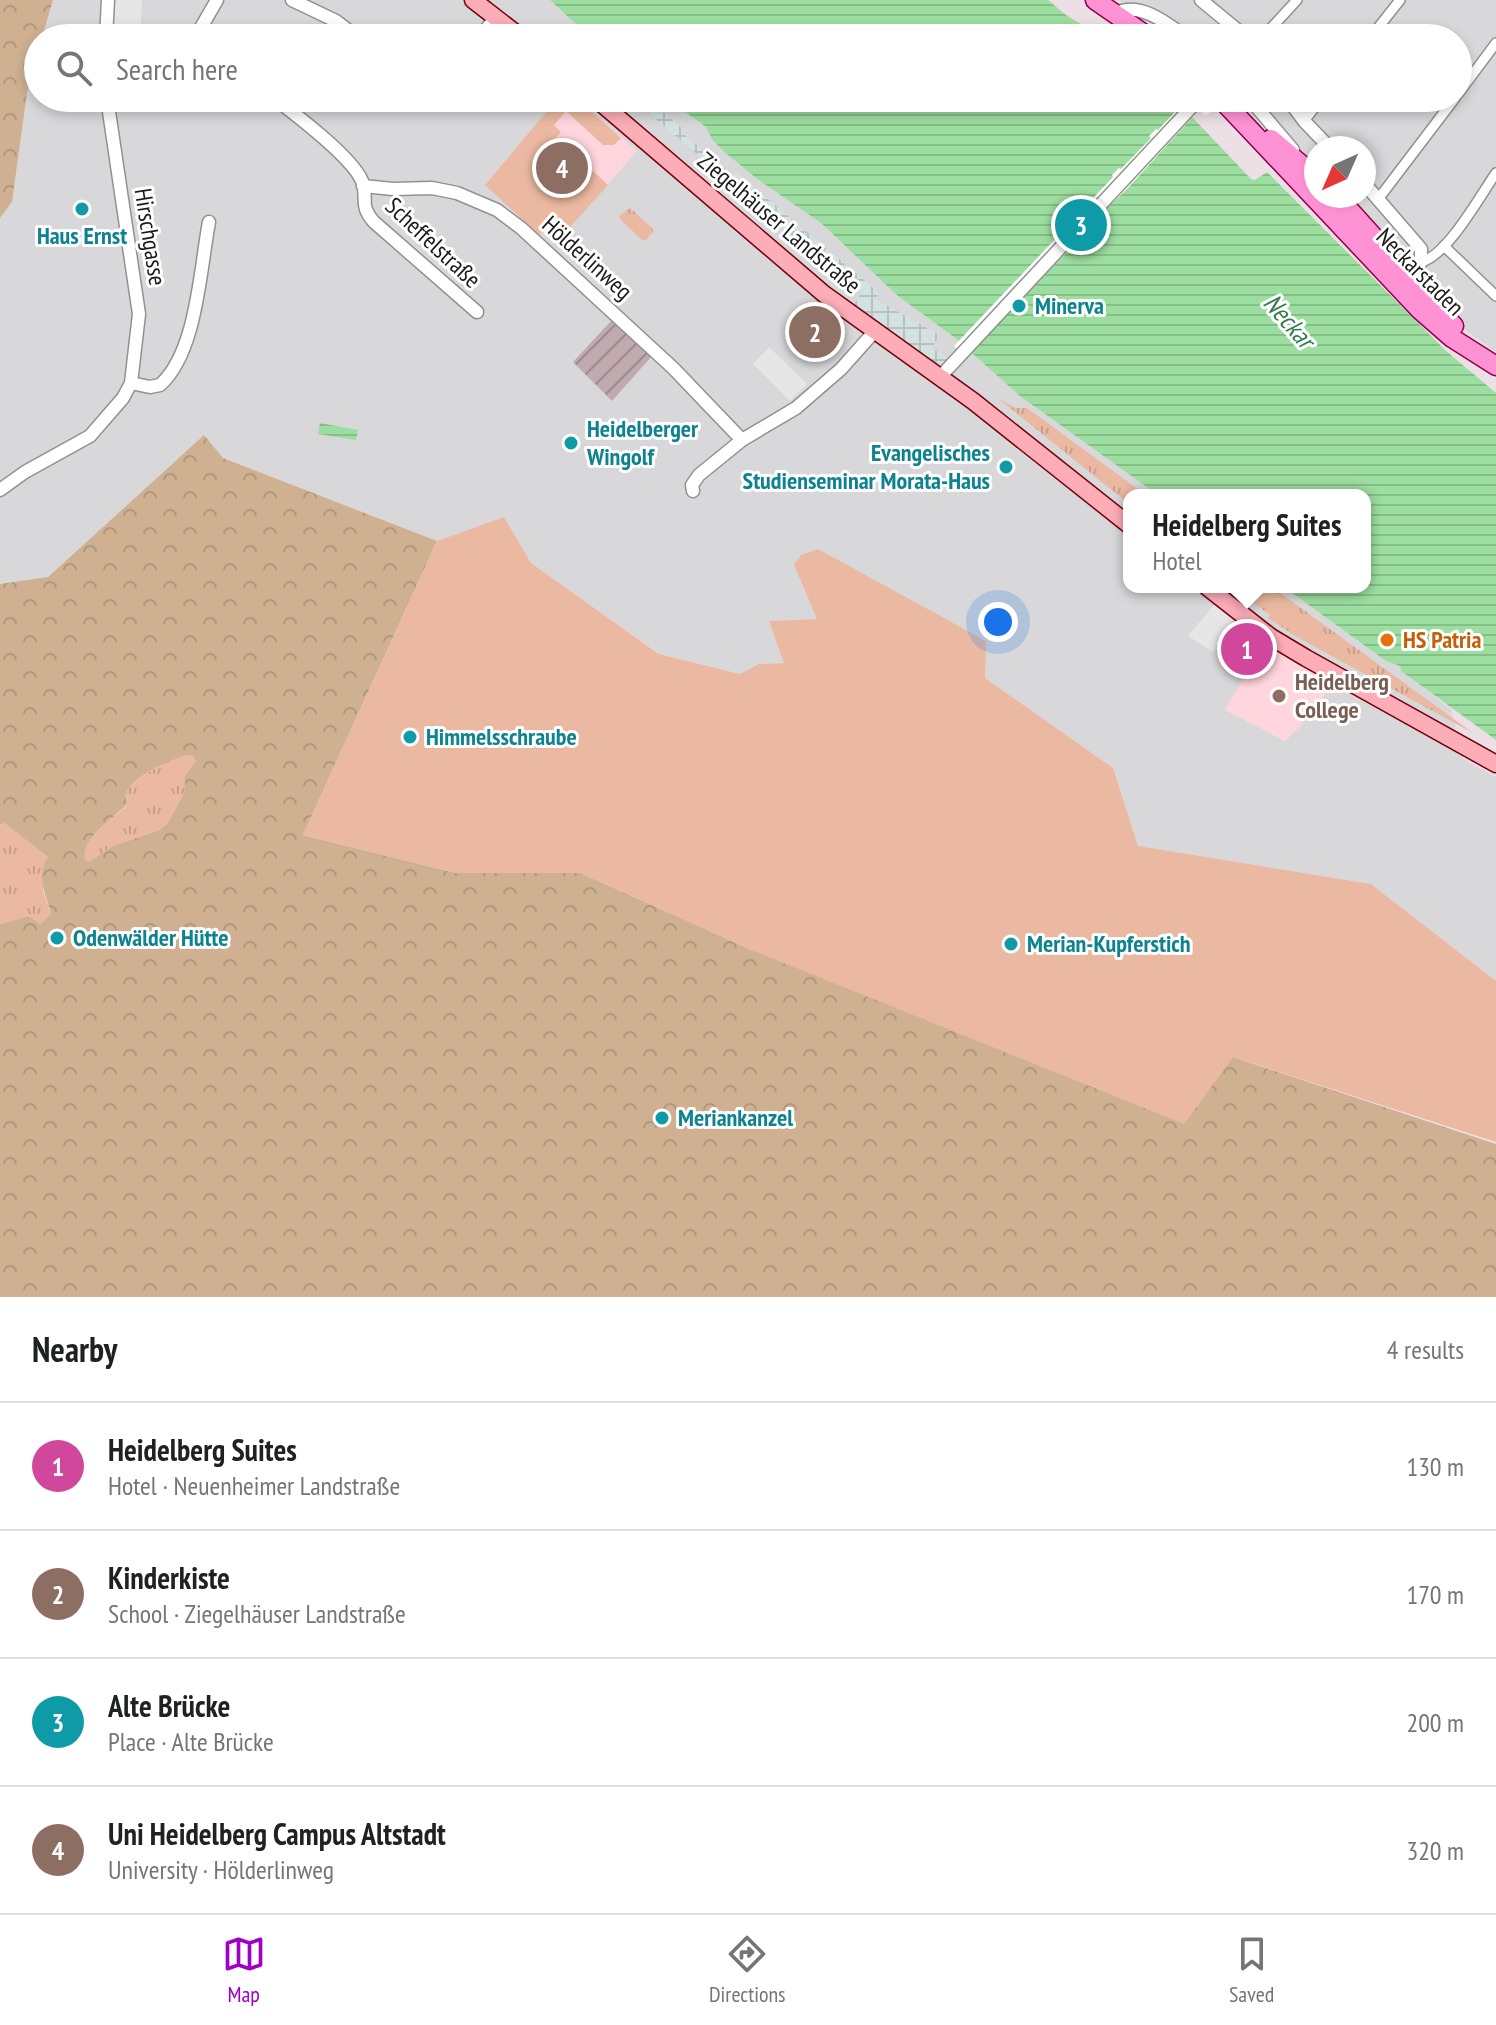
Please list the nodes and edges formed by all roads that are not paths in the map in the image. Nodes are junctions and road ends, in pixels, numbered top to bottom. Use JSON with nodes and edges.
{"nodes":[{"id":1,"x":108,"y":0,"type":"edge"},
{"id":2,"x":217,"y":0,"type":"edge"},
{"id":3,"x":292,"y":0,"type":"edge"},
{"id":4,"x":473,"y":0,"type":"edge"},
{"id":5,"x":1095,"y":0,"type":"edge"},
{"id":6,"x":1201,"y":0,"type":"edge"},
{"id":7,"x":1297,"y":0,"type":"edge"},
{"id":8,"x":1400,"y":0,"type":"edge"},
{"id":9,"x":1120,"y":7,"type":"edge"},
{"id":10,"x":496,"y":17,"type":"junction"},
{"id":11,"x":107,"y":24,"type":"edge"},
{"id":12,"x":203,"y":24,"type":"edge"},
{"id":13,"x":340,"y":24,"type":"edge"},
{"id":14,"x":490,"y":24,"type":"edge"},
{"id":15,"x":505,"y":24,"type":"edge"},
{"id":16,"x":1136,"y":24,"type":"edge"},
{"id":17,"x":1162,"y":24,"type":"edge"},
{"id":18,"x":1230,"y":24,"type":"edge"},
{"id":19,"x":1275,"y":24,"type":"edge"},
{"id":20,"x":1381,"y":24,"type":"edge"},
{"id":21,"x":1496,"y":43,"type":"edge"},
{"id":22,"x":1472,"y":75,"type":"edge"},
{"id":23,"x":109,"y":112,"type":"edge"},
{"id":24,"x":292,"y":112,"type":"edge"},
{"id":25,"x":611,"y":112,"type":"edge"},
{"id":26,"x":1187,"y":112,"type":"edge"},
{"id":27,"x":1261,"y":112,"type":"edge"},
{"id":28,"x":1297,"y":112,"type":"edge"},
{"id":29,"x":1311,"y":112,"type":"edge"},
{"id":30,"x":1444,"y":112,"type":"edge"},
{"id":31,"x":1236,"y":114,"type":"joint"},
{"id":32,"x":1304,"y":121,"type":"junction"},
{"id":33,"x":1318,"y":136,"type":"edge"},
{"id":34,"x":1294,"y":157,"type":"junction"},
{"id":35,"x":1304,"y":166,"type":"edge"},
{"id":36,"x":1496,"y":173,"type":"edge"},
{"id":37,"x":363,"y":186,"type":"junction"},
{"id":38,"x":1376,"y":189,"type":"edge"},
{"id":39,"x":1383,"y":193,"type":"junction"},
{"id":40,"x":1348,"y":208,"type":"edge"},
{"id":41,"x":209,"y":222,"type":"dead end"},
{"id":42,"x":1447,"y":242,"type":"junction"},
{"id":43,"x":1409,"y":275,"type":"junction"},
{"id":44,"x":1496,"y":296,"type":"edge"},
{"id":45,"x":477,"y":312,"type":"dead end"},
{"id":46,"x":874,"y":332,"type":"junction"},
{"id":47,"x":1496,"y":366,"type":"edge"},
{"id":48,"x":944,"y":371,"type":"junction"},
{"id":49,"x":131,"y":383,"type":"junction"},
{"id":50,"x":742,"y":440,"type":"junction"},
{"id":51,"x":0,"y":490,"type":"edge"},
{"id":52,"x":693,"y":491,"type":"dead end"},
{"id":53,"x":1123,"y":520,"type":"edge"},
{"id":54,"x":1215,"y":593,"type":"edge"},
{"id":55,"x":1496,"y":764,"type":"edge"}],
"edges":[{"from":1,"to":11,"type":"street"},
{"from":2,"to":12,"type":"street"},
{"from":3,"to":13,"type":"street"},
{"from":4,"to":10,"type":"main road"},
{"from":5,"to":9,"type":"main road"},
{"from":6,"to":18,"type":"street"},
{"from":7,"to":19,"type":"street"},
{"from":8,"to":20,"type":"street"},
{"from":9,"to":16,"type":"main road"},
{"from":9,"to":17,"type":"street"},
{"from":10,"to":14,"type":"street"},
{"from":10,"to":15,"type":"main road"},
{"from":21,"to":22,"type":"street"},
{"from":23,"to":49,"type":"street","name":"Hirschgasse"},
{"from":24,"to":37,"type":"street","name":"Scheffelstraße"},
{"from":25,"to":46,"type":"main road","name":"Ziegelhäuser Landstraße"},
{"from":26,"to":48,"type":"street"},
{"from":27,"to":34,"type":"street"},
{"from":28,"to":32,"type":"street"},
{"from":29,"to":32,"type":"street"},
{"from":30,"to":39,"type":"street"},
{"from":31,"to":34,"type":"main road","name":"Neckarstaden"},
{"from":31,"to":43,"type":"main road","name":"Neckarstaden"},
{"from":32,"to":33,"type":"street"},
{"from":34,"to":35,"type":"main road","name":"Neckarstaden"},
{"from":36,"to":42,"type":"street"},
{"from":37,"to":45,"type":"street","name":"Scheffelstraße"},
{"from":37,"to":50,"type":"street","name":"Hölderlinweg"},
{"from":38,"to":39,"type":"street"},
{"from":39,"to":43,"type":"street"},
{"from":40,"to":43,"type":"main road","name":"Neckarstaden"},
{"from":41,"to":49,"type":"street","name":"Hirschgasse"},
{"from":42,"to":43,"type":"street"},
{"from":42,"to":44,"type":"street"},
{"from":43,"to":47,"type":"main road","name":"Neckarstaden"},
{"from":46,"to":48,"type":"main road","name":"Ziegelhäuser Landstraße"},
{"from":46,"to":50,"type":"street"},
{"from":48,"to":53,"type":"main road","name":"Ziegelhäuser Landstraße"},
{"from":49,"to":51,"type":"street","name":"Hirschgasse"},
{"from":50,"to":52,"type":"street"},
{"from":54,"to":55,"type":"main road"}]}
